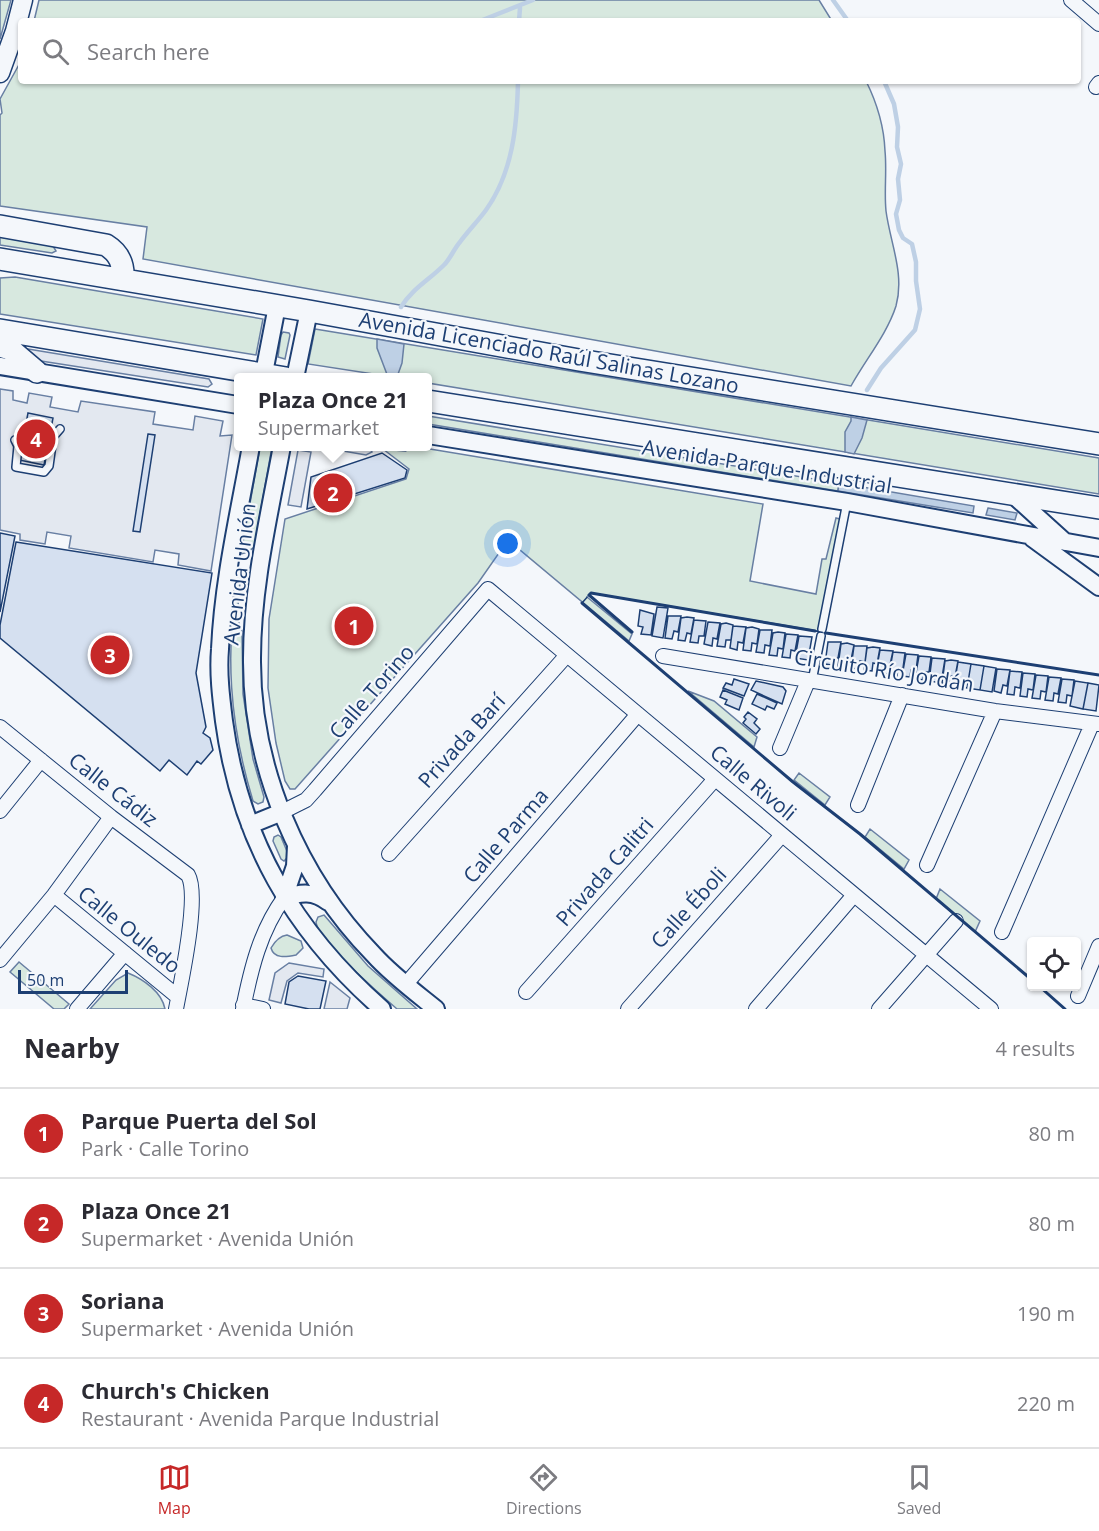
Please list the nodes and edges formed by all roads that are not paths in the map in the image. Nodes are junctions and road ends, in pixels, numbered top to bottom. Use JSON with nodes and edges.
{"nodes":[{"id":1,"x":23,"y":0,"type":"edge"},
{"id":2,"x":1071,"y":0,"type":"edge"},
{"id":3,"x":18,"y":18,"type":"edge"},
{"id":4,"x":18,"y":19,"type":"edge"},
{"id":5,"x":1099,"y":24,"type":"edge"},
{"id":6,"x":0,"y":73,"type":"edge"},
{"id":7,"x":0,"y":226,"type":"edge"},
{"id":8,"x":0,"y":259,"type":"edge"},
{"id":9,"x":28,"y":263,"type":"junction"},
{"id":10,"x":0,"y":268,"type":"edge"},
{"id":11,"x":123,"y":279,"type":"junction"},
{"id":12,"x":277,"y":306,"type":"junction"},
{"id":13,"x":309,"y":311,"type":"junction"},
{"id":14,"x":0,"y":330,"type":"edge"},
{"id":15,"x":0,"y":346,"type":"edge"},
{"id":16,"x":0,"y":366,"type":"edge"},
{"id":17,"x":37,"y":372,"type":"junction"},
{"id":18,"x":246,"y":373,"type":"edge"},
{"id":19,"x":264,"y":373,"type":"edge"},
{"id":20,"x":297,"y":373,"type":"edge"},
{"id":21,"x":432,"y":402,"type":"edge"},
{"id":22,"x":234,"y":404,"type":"edge"},
{"id":23,"x":60,"y":429,"type":"dead end"},
{"id":24,"x":432,"y":436,"type":"edge"},
{"id":25,"x":15,"y":440,"type":"dead end"},
{"id":26,"x":1097,"y":445,"type":"edge"},
{"id":27,"x":250,"y":451,"type":"edge"},
{"id":28,"x":281,"y":451,"type":"edge"},
{"id":29,"x":1011,"y":493,"type":"junction"},
{"id":30,"x":847,"y":502,"type":"junction"},
{"id":31,"x":1099,"y":507,"type":"edge"},
{"id":32,"x":1029,"y":536,"type":"junction"},
{"id":33,"x":265,"y":537,"type":"junction"},
{"id":34,"x":1065,"y":542,"type":"junction"},
{"id":35,"x":1099,"y":548,"type":"edge"},
{"id":36,"x":231,"y":561,"type":"junction"},
{"id":37,"x":1099,"y":587,"type":"edge"},
{"id":38,"x":488,"y":590,"type":"joint"},
{"id":39,"x":254,"y":619,"type":"junction"},
{"id":40,"x":567,"y":656,"type":"junction"},
{"id":41,"x":663,"y":656,"type":"dead end"},
{"id":42,"x":810,"y":681,"type":"junction"},
{"id":43,"x":902,"y":695,"type":"junction"},
{"id":44,"x":994,"y":711,"type":"junction"},
{"id":45,"x":638,"y":714,"type":"junction"},
{"id":46,"x":1095,"y":724,"type":"edge"},
{"id":47,"x":0,"y":727,"type":"edge"},
{"id":48,"x":780,"y":748,"type":"dead end"},
{"id":49,"x":41,"y":760,"type":"junction"},
{"id":50,"x":715,"y":779,"type":"junction"},
{"id":51,"x":858,"y":805,"type":"dead end"},
{"id":52,"x":0,"y":812,"type":"edge"},
{"id":53,"x":282,"y":812,"type":"junction"},
{"id":54,"x":111,"y":817,"type":"junction"},
{"id":55,"x":250,"y":825,"type":"junction"},
{"id":56,"x":783,"y":835,"type":"junction"},
{"id":57,"x":295,"y":842,"type":"junction"},
{"id":58,"x":389,"y":854,"type":"dead end"},
{"id":59,"x":927,"y":865,"type":"dead end"},
{"id":60,"x":54,"y":895,"type":"junction"},
{"id":61,"x":854,"y":895,"type":"junction"},
{"id":62,"x":284,"y":898,"type":"junction"},
{"id":63,"x":331,"y":903,"type":"junction"},
{"id":64,"x":956,"y":921,"type":"dead end"},
{"id":65,"x":1002,"y":932,"type":"dead end"},
{"id":66,"x":1099,"y":946,"type":"edge"},
{"id":67,"x":125,"y":953,"type":"junction"},
{"id":68,"x":927,"y":955,"type":"junction"},
{"id":69,"x":0,"y":960,"type":"edge"},
{"id":70,"x":406,"y":984,"type":"junction"},
{"id":71,"x":526,"y":992,"type":"dead end"},
{"id":72,"x":1078,"y":996,"type":"dead end"},
{"id":73,"x":177,"y":1003,"type":"edge"},
{"id":74,"x":243,"y":1007,"type":"edge"},
{"id":75,"x":77,"y":1009,"type":"edge"},
{"id":76,"x":263,"y":1009,"type":"edge"},
{"id":77,"x":382,"y":1009,"type":"edge"},
{"id":78,"x":436,"y":1009,"type":"edge"},
{"id":79,"x":628,"y":1009,"type":"edge"},
{"id":80,"x":756,"y":1009,"type":"edge"},
{"id":81,"x":879,"y":1009,"type":"edge"},
{"id":82,"x":991,"y":1009,"type":"edge"}],
"edges":[{"from":1,"to":3,"type":"main road"},
{"from":2,"to":5,"type":"street"},
{"from":4,"to":6,"type":"main road"},
{"from":7,"to":11,"type":"main road"},
{"from":8,"to":9,"type":"main road","name":"Avenida Licenciado Raúl Salinas Lozano"},
{"from":9,"to":10,"type":"main road"},
{"from":9,"to":11,"type":"main road","name":"Avenida Licenciado Raúl Salinas Lozano"},
{"from":11,"to":12,"type":"main road","name":"Avenida Licenciado Raúl Salinas Lozano"},
{"from":12,"to":13,"type":"main road","name":"Avenida Licenciado Raúl Salinas Lozano"},
{"from":12,"to":19,"type":"street"},
{"from":13,"to":20,"type":"street"},
{"from":13,"to":26,"type":"main road","name":"Avenida Licenciado Raúl Salinas Lozano"},
{"from":14,"to":18,"type":"main road"},
{"from":15,"to":17,"type":"main road"},
{"from":16,"to":17,"type":"street"},
{"from":17,"to":22,"type":"street"},
{"from":21,"to":29,"type":"main road"},
{"from":23,"to":25,"type":"lane"},
{"from":24,"to":30,"type":"street","name":"Avenida Parque Industrial"},
{"from":27,"to":36,"type":"street","name":"Avenida Unión"},
{"from":28,"to":33,"type":"street","name":"Avenida Unión"},
{"from":29,"to":31,"type":"main road"},
{"from":29,"to":34,"type":"street"},
{"from":30,"to":32,"type":"street","name":"Avenida Parque Industrial"},
{"from":30,"to":42,"type":"lane"},
{"from":32,"to":34,"type":"street","name":"Avenida Parque Industrial"},
{"from":32,"to":37,"type":"street"},
{"from":33,"to":36,"type":"street"},
{"from":33,"to":39,"type":"street","name":"Avenida Unión"},
{"from":34,"to":35,"type":"street","name":"Avenida Parque Industrial"},
{"from":36,"to":39,"type":"street"},
{"from":36,"to":55,"type":"street","name":"Avenida Unión"},
{"from":38,"to":40,"type":"street","name":"Calle Rivoli"},
{"from":38,"to":53,"type":"street","name":"Calle Torino"},
{"from":39,"to":53,"type":"street","name":"Avenida Unión"},
{"from":40,"to":45,"type":"street","name":"Calle Rivoli"},
{"from":40,"to":58,"type":"street","name":"Privada Barí"},
{"from":41,"to":42,"type":"street","name":"Circuito Río Jordán"},
{"from":42,"to":43,"type":"street","name":"Circuito Río Jordán"},
{"from":42,"to":48,"type":"street"},
{"from":43,"to":44,"type":"street","name":"Circuito Río Jordán"},
{"from":43,"to":51,"type":"street"},
{"from":44,"to":46,"type":"street","name":"Circuito Río Jordán"},
{"from":44,"to":59,"type":"street"},
{"from":45,"to":50,"type":"street","name":"Calle Rivoli"},
{"from":45,"to":70,"type":"street","name":"Calle Parma"},
{"from":46,"to":65,"type":"street"},
{"from":47,"to":49,"type":"street","name":"Calle Cádiz"},
{"from":49,"to":52,"type":"street"},
{"from":49,"to":54,"type":"street","name":"Calle Cádiz"},
{"from":50,"to":56,"type":"street","name":"Calle Rivoli"},
{"from":50,"to":71,"type":"street","name":"Privada Calitri"},
{"from":53,"to":55,"type":"street"},
{"from":53,"to":57,"type":"street","name":"Avenida Unión"},
{"from":54,"to":60,"type":"street"},
{"from":54,"to":73,"type":"street","name":"Calle Cádiz"},
{"from":55,"to":62,"type":"street","name":"Avenida Unión"},
{"from":56,"to":61,"type":"street","name":"Calle Rivoli"},
{"from":56,"to":79,"type":"street","name":"Calle Éboli"},
{"from":57,"to":62,"type":"street"},
{"from":57,"to":63,"type":"street","name":"Avenida Unión"},
{"from":60,"to":67,"type":"street","name":"Calle Ouledo"},
{"from":60,"to":69,"type":"street"},
{"from":61,"to":68,"type":"street","name":"Calle Rivoli"},
{"from":61,"to":80,"type":"street"},
{"from":62,"to":63,"type":"street"},
{"from":62,"to":74,"type":"street"},
{"from":62,"to":77,"type":"street","name":"Avenida Unión"},
{"from":63,"to":70,"type":"street","name":"Avenida Unión"},
{"from":64,"to":68,"type":"street"},
{"from":66,"to":72,"type":"street"},
{"from":67,"to":73,"type":"street","name":"Calle Ouledo"},
{"from":67,"to":75,"type":"street"},
{"from":68,"to":81,"type":"street"},
{"from":68,"to":82,"type":"street","name":"Calle Rivoli"},
{"from":70,"to":78,"type":"street","name":"Avenida Unión"},
{"from":74,"to":76,"type":"street"}]}
